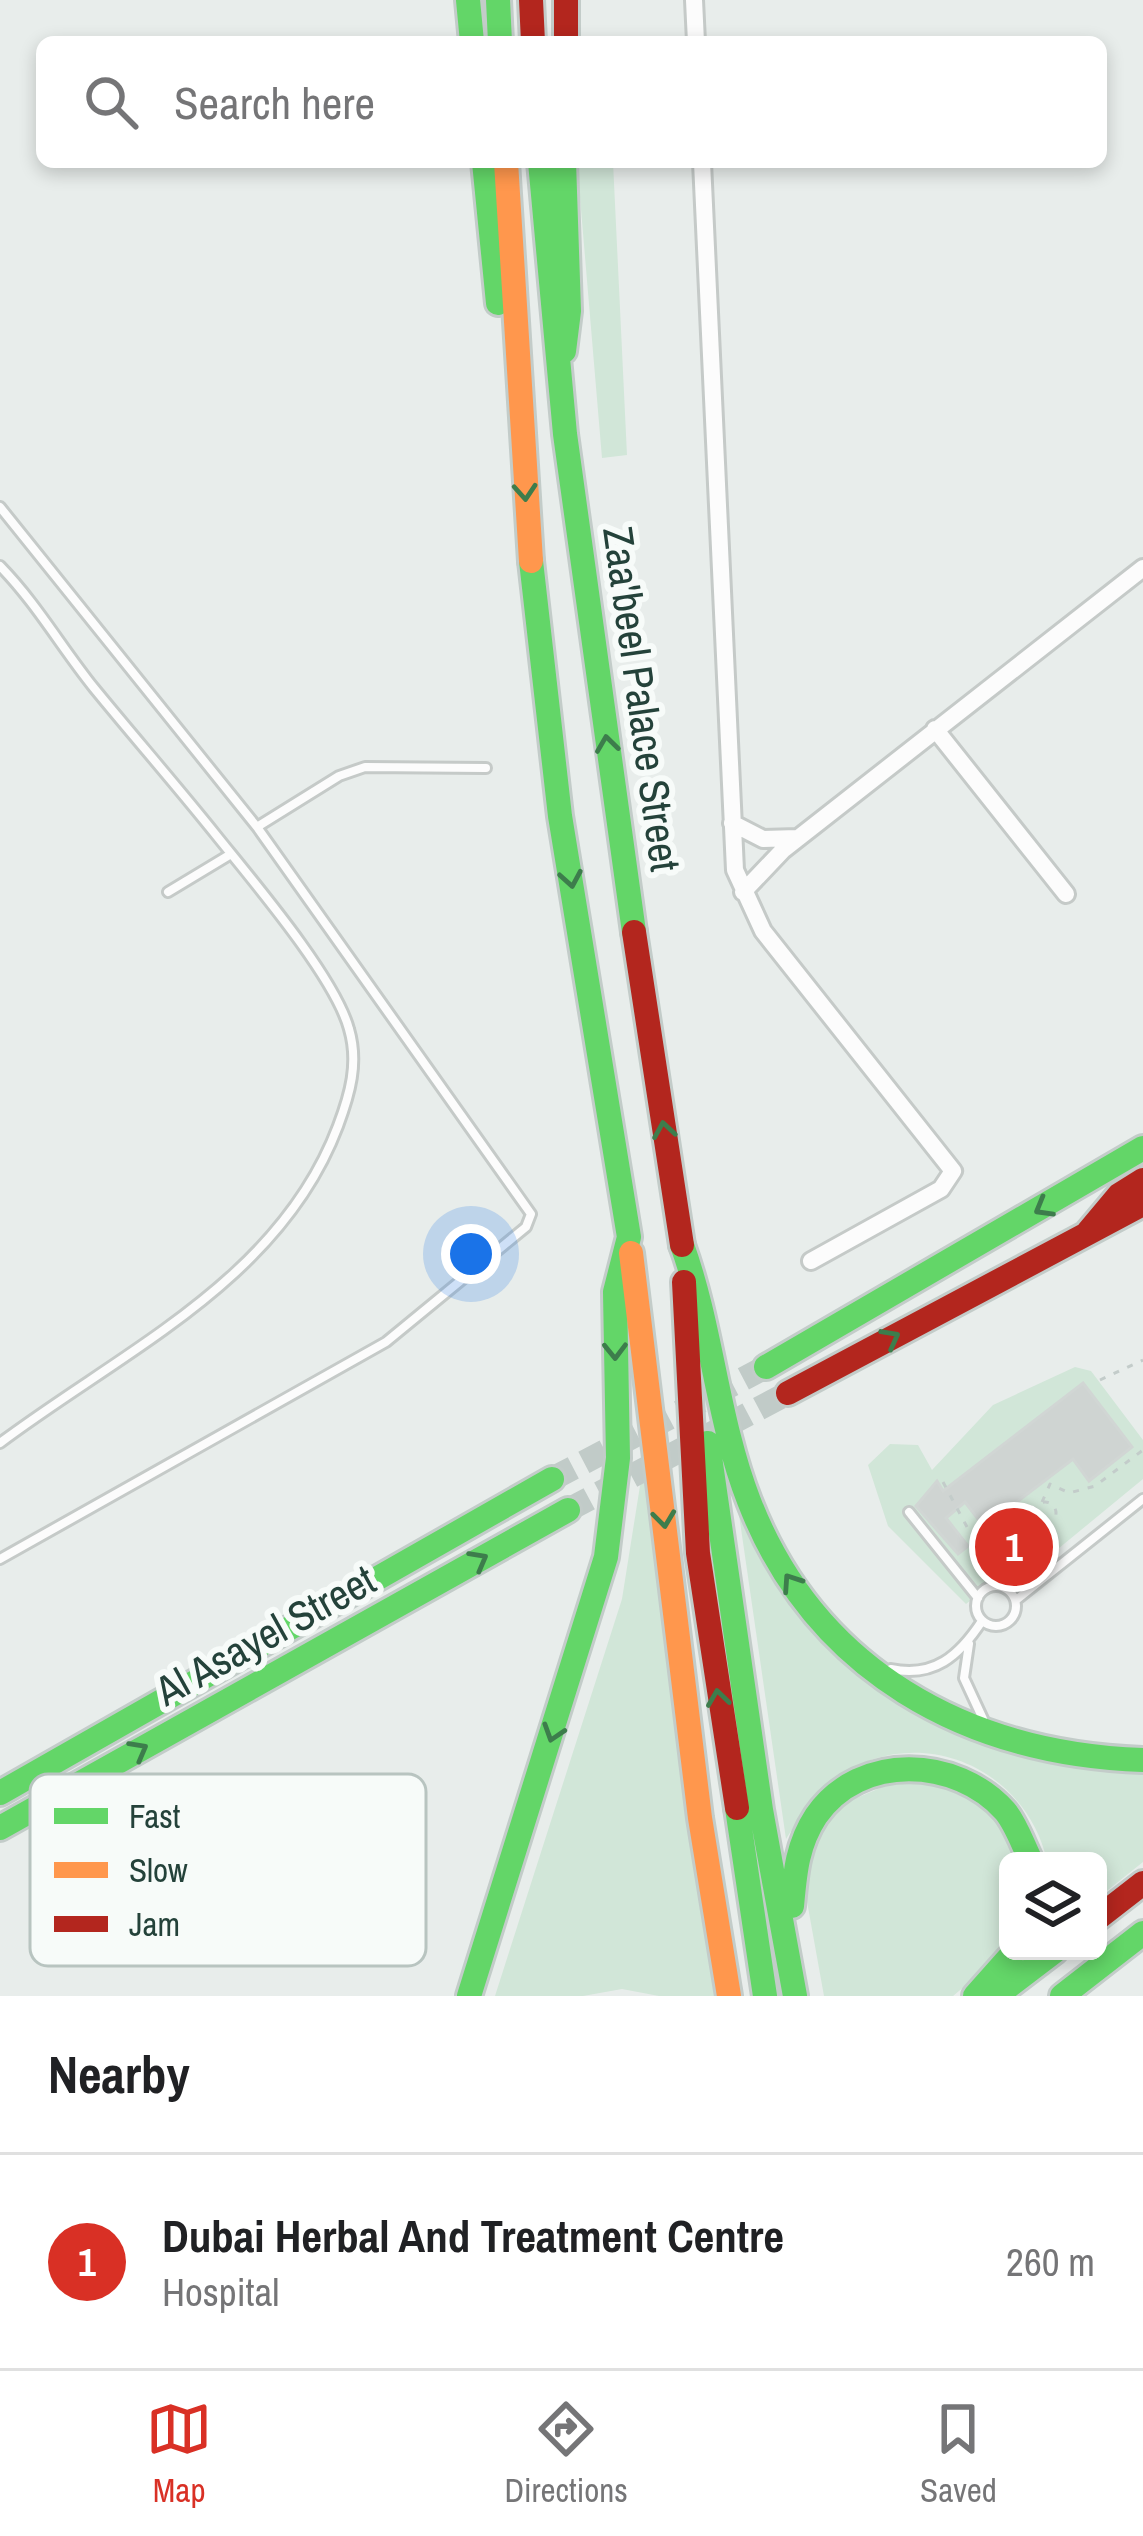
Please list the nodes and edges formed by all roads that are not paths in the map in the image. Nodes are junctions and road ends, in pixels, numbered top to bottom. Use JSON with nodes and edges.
{"nodes":[{"id":1,"x":468,"y":0,"type":"edge"},
{"id":2,"x":498,"y":0,"type":"edge"},
{"id":3,"x":530,"y":0,"type":"edge"},
{"id":4,"x":566,"y":0,"type":"edge"},
{"id":5,"x":694,"y":0,"type":"edge"},
{"id":6,"x":471,"y":36,"type":"edge"},
{"id":7,"x":500,"y":36,"type":"edge"},
{"id":8,"x":533,"y":36,"type":"edge"},
{"id":9,"x":566,"y":36,"type":"edge"},
{"id":10,"x":696,"y":36,"type":"edge"},
{"id":11,"x":485,"y":168,"type":"edge"},
{"id":12,"x":506,"y":168,"type":"edge"},
{"id":13,"x":540,"y":168,"type":"edge"},
{"id":14,"x":565,"y":168,"type":"edge"},
{"id":15,"x":701,"y":168,"type":"edge"},
{"id":16,"x":561,"y":365,"type":"junction"},
{"id":17,"x":517,"y":376,"type":"junction"},
{"id":18,"x":0,"y":507,"type":"edge"},
{"id":19,"x":0,"y":566,"type":"edge"},
{"id":20,"x":1142,"y":572,"type":"edge"},
{"id":21,"x":935,"y":729,"type":"junction"},
{"id":22,"x":486,"y":768,"type":"dead end"},
{"id":23,"x":732,"y":823,"type":"junction"},
{"id":24,"x":257,"y":827,"type":"junction"},
{"id":25,"x":799,"y":838,"type":"junction"},
{"id":26,"x":231,"y":854,"type":"junction"},
{"id":27,"x":168,"y":892,"type":"dead end"},
{"id":28,"x":743,"y":892,"type":"junction"},
{"id":29,"x":1066,"y":894,"type":"dead end"},
{"id":30,"x":1143,"y":1148,"type":"edge"},
{"id":31,"x":1143,"y":1180,"type":"edge"},
{"id":32,"x":1143,"y":1204,"type":"edge"},
{"id":33,"x":1088,"y":1232,"type":"junction"},
{"id":34,"x":629,"y":1237,"type":"junction"},
{"id":35,"x":682,"y":1246,"type":"junction"},
{"id":36,"x":811,"y":1261,"type":"dead end"},
{"id":37,"x":689,"y":1355,"type":"junction"},
{"id":38,"x":766,"y":1367,"type":"tunnel mouth"},
{"id":39,"x":788,"y":1393,"type":"tunnel mouth"},
{"id":40,"x":0,"y":1443,"type":"edge"},
{"id":41,"x":552,"y":1479,"type":"tunnel mouth"},
{"id":42,"x":1143,"y":1499,"type":"edge"},
{"id":43,"x":568,"y":1510,"type":"tunnel mouth"},
{"id":44,"x":909,"y":1512,"type":"dead end"},
{"id":45,"x":0,"y":1559,"type":"edge"},
{"id":46,"x":978,"y":1598,"type":"junction"},
{"id":47,"x":1016,"y":1600,"type":"junction"},
{"id":48,"x":982,"y":1621,"type":"junction"},
{"id":49,"x":971,"y":1636,"type":"junction"},
{"id":50,"x":844,"y":1645,"type":"junction"},
{"id":51,"x":1011,"y":1742,"type":"junction"},
{"id":52,"x":1143,"y":1760,"type":"edge"},
{"id":53,"x":33,"y":1774,"type":"edge"},
{"id":54,"x":96,"y":1774,"type":"edge"},
{"id":55,"x":30,"y":1776,"type":"edge"},
{"id":56,"x":0,"y":1793,"type":"edge"},
{"id":57,"x":30,"y":1811,"type":"edge"},
{"id":58,"x":0,"y":1828,"type":"edge"},
{"id":59,"x":1027,"y":1852,"type":"edge"},
{"id":60,"x":1143,"y":1883,"type":"edge"},
{"id":61,"x":1107,"y":1911,"type":"edge"},
{"id":62,"x":1143,"y":1933,"type":"edge"},
{"id":63,"x":1007,"y":1960,"type":"edge"},
{"id":64,"x":1043,"y":1960,"type":"edge"},
{"id":65,"x":469,"y":1996,"type":"edge"},
{"id":66,"x":729,"y":1996,"type":"edge"},
{"id":67,"x":765,"y":1996,"type":"edge"},
{"id":68,"x":795,"y":1996,"type":"edge"},
{"id":69,"x":975,"y":1996,"type":"edge"},
{"id":70,"x":996,"y":1996,"type":"edge"},
{"id":71,"x":1062,"y":1996,"type":"edge"}],
"edges":[{"from":1,"to":6,"type":"main road"},
{"from":2,"to":7,"type":"main road"},
{"from":3,"to":8,"type":"main road"},
{"from":4,"to":9,"type":"main road"},
{"from":5,"to":10,"type":"street"},
{"from":11,"to":17,"type":"main road"},
{"from":12,"to":17,"type":"main road"},
{"from":13,"to":16,"type":"main road","name":"Zaa'beel Palace Street"},
{"from":14,"to":16,"type":"main road"},
{"from":15,"to":23,"type":"street"},
{"from":35,"to":16,"type":"main road","name":"Zaa'beel Palace Street","one_way":true},
{"from":17,"to":34,"type":"main road","one_way":true},
{"from":18,"to":24,"type":"lane"},
{"from":19,"to":26,"type":"lane"},
{"from":20,"to":21,"type":"street"},
{"from":21,"to":25,"type":"street"},
{"from":21,"to":29,"type":"street"},
{"from":22,"to":24,"type":"lane"},
{"from":23,"to":25,"type":"street"},
{"from":23,"to":28,"type":"street"},
{"from":24,"to":45,"type":"lane"},
{"from":25,"to":28,"type":"street"},
{"from":26,"to":27,"type":"lane"},
{"from":26,"to":40,"type":"lane"},
{"from":28,"to":36,"type":"street"},
{"from":30,"to":38,"type":"main road","one_way":true},
{"from":31,"to":33,"type":"main road"},
{"from":32,"to":33,"type":"main road"},
{"from":39,"to":33,"type":"main road","one_way":true},
{"from":34,"to":65,"type":"main road","one_way":true},
{"from":34,"to":66,"type":"main road","one_way":true},
{"from":35,"to":37,"type":"main road"},
{"from":50,"to":35,"type":"main road","one_way":true},
{"from":67,"to":37,"type":"main road","one_way":true},
{"from":37,"to":68,"type":"main road"},
{"from":41,"to":53,"type":"main road","name":"Al Asayel Street"},
{"from":42,"to":47,"type":"lane"},
{"from":54,"to":43,"type":"main road","name":"Al Asayel Street","one_way":true},
{"from":44,"to":46,"type":"lane"},
{"from":46,"to":47,"type":"lane"},
{"from":46,"to":48,"type":"lane"},
{"from":47,"to":48,"type":"lane"},
{"from":48,"to":49,"type":"lane"},
{"from":49,"to":50,"type":"lane"},
{"from":49,"to":51,"type":"lane"},
{"from":50,"to":51,"type":"main road"},
{"from":51,"to":52,"type":"main road"},
{"from":55,"to":56,"type":"main road","name":"Al Asayel Street"},
{"from":58,"to":57,"type":"main road","name":"Al Asayel Street","one_way":true},
{"from":59,"to":68,"type":"main road"},
{"from":60,"to":61,"type":"main road"},
{"from":62,"to":71,"type":"main road"},
{"from":63,"to":69,"type":"main road"},
{"from":64,"to":70,"type":"main road"}]}
